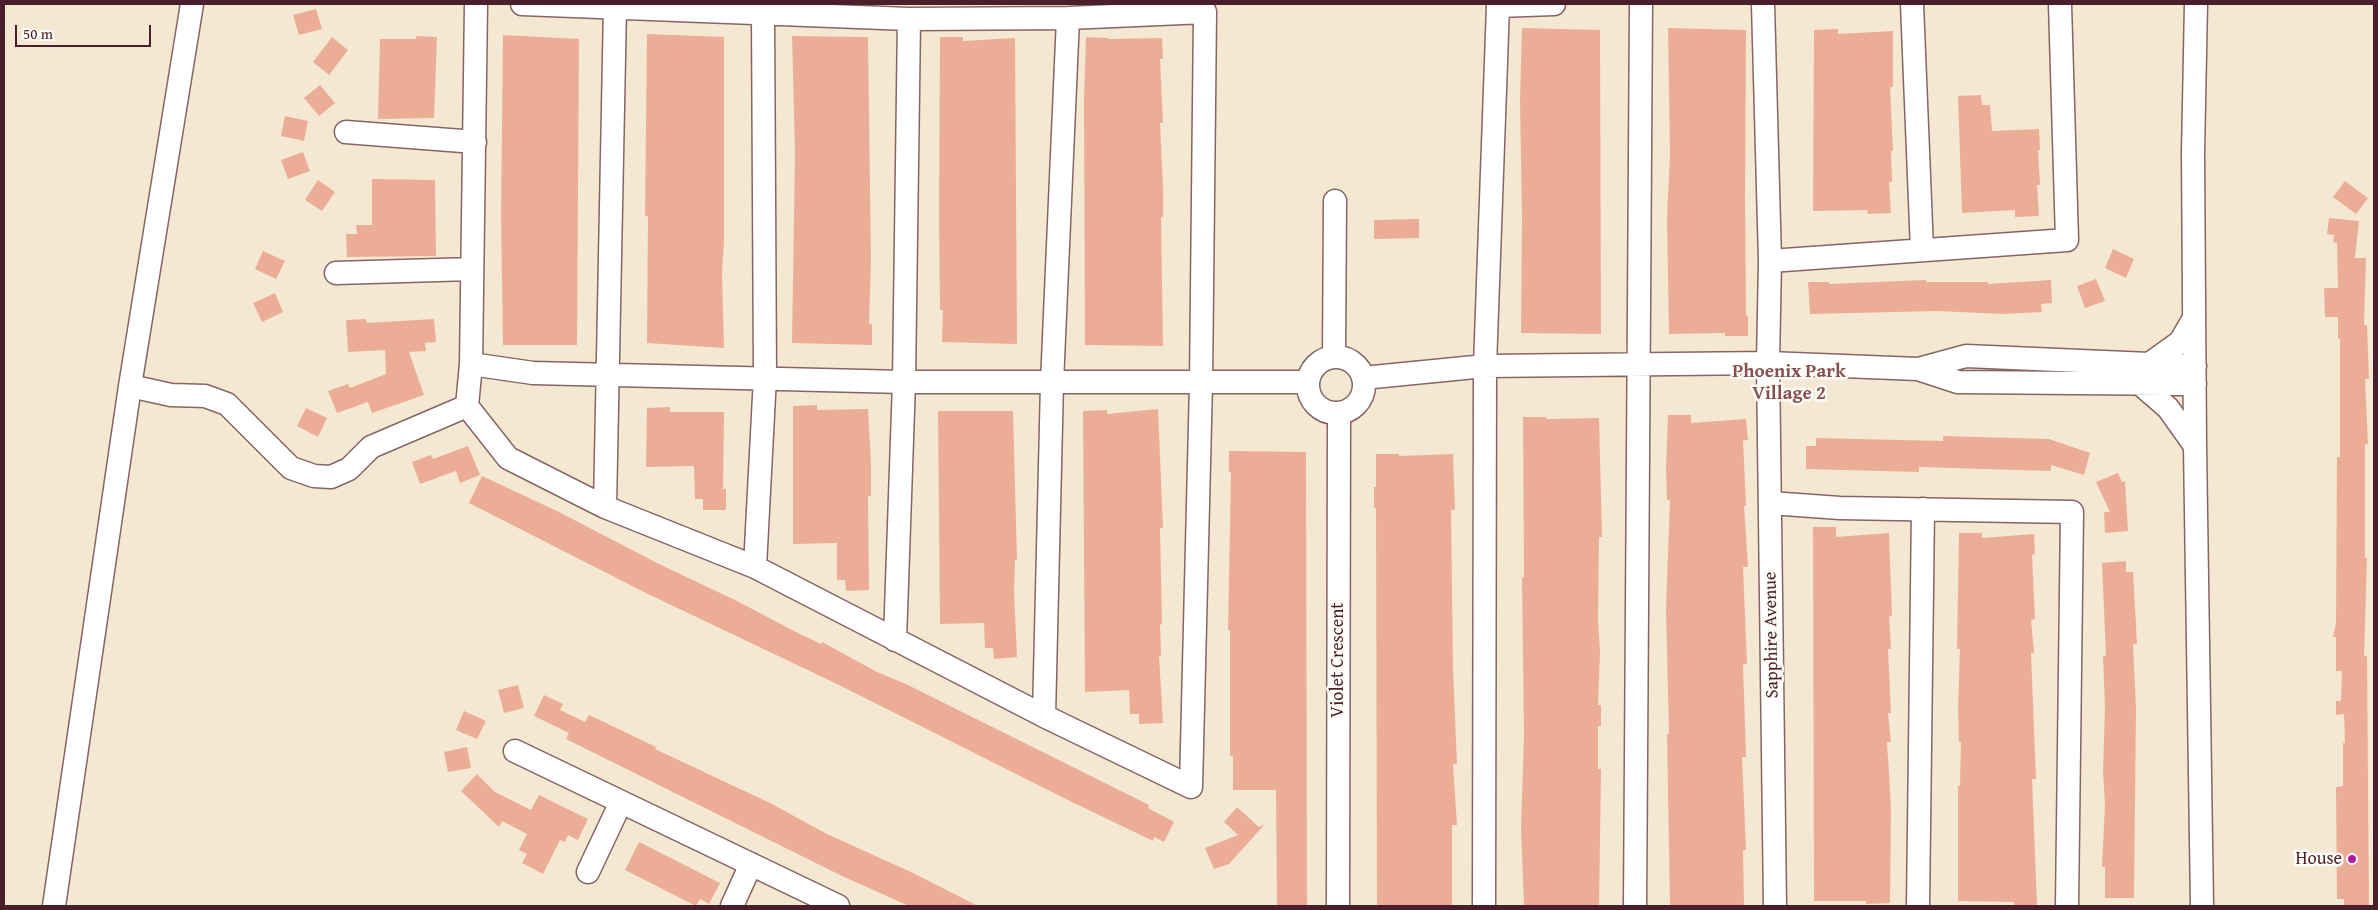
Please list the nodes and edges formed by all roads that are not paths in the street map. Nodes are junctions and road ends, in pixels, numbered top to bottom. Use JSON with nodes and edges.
{"nodes":[{"id":1,"x":192,"y":4,"type":"edge"},
{"id":2,"x":476,"y":4,"type":"edge"},
{"id":3,"x":522,"y":4,"type":"edge"},
{"id":4,"x":1554,"y":4,"type":"edge"},
{"id":5,"x":1640,"y":4,"type":"edge"},
{"id":6,"x":1763,"y":4,"type":"edge"},
{"id":7,"x":1912,"y":4,"type":"edge"},
{"id":8,"x":2060,"y":4,"type":"edge"},
{"id":9,"x":2196,"y":4,"type":"edge"},
{"id":10,"x":616,"y":7,"type":"junction"},
{"id":11,"x":763,"y":13,"type":"junction"},
{"id":12,"x":1068,"y":18,"type":"junction"},
{"id":13,"x":909,"y":19,"type":"junction"},
{"id":14,"x":346,"y":132,"type":"dead end"},
{"id":15,"x":475,"y":142,"type":"junction"},
{"id":16,"x":1335,"y":201,"type":"dead end"},
{"id":17,"x":1922,"y":250,"type":"junction"},
{"id":18,"x":1770,"y":260,"type":"junction"},
{"id":19,"x":472,"y":268,"type":"junction"},
{"id":20,"x":336,"y":273,"type":"dead end"},
{"id":21,"x":2194,"y":318,"type":"junction"},
{"id":22,"x":1334,"y":357,"type":"junction"},
{"id":23,"x":1768,"y":363,"type":"junction"},
{"id":24,"x":471,"y":364,"type":"junction"},
{"id":25,"x":1639,"y":364,"type":"junction"},
{"id":26,"x":1485,"y":366,"type":"junction"},
{"id":27,"x":607,"y":374,"type":"junction"},
{"id":28,"x":2143,"y":374,"type":"junction"},
{"id":29,"x":2195,"y":375,"type":"junction"},
{"id":30,"x":764,"y":377,"type":"junction"},
{"id":31,"x":1363,"y":378,"type":"junction"},
{"id":32,"x":904,"y":382,"type":"junction"},
{"id":33,"x":1308,"y":382,"type":"junction"},
{"id":34,"x":1052,"y":383,"type":"junction"},
{"id":35,"x":1201,"y":383,"type":"junction"},
{"id":36,"x":130,"y":386,"type":"junction"},
{"id":37,"x":467,"y":406,"type":"junction"},
{"id":38,"x":1339,"y":414,"type":"junction"},
{"id":39,"x":2195,"y":446,"type":"junction"},
{"id":40,"x":1770,"y":503,"type":"junction"},
{"id":41,"x":605,"y":507,"type":"junction"},
{"id":42,"x":1923,"y":509,"type":"junction"},
{"id":43,"x":755,"y":567,"type":"junction"},
{"id":44,"x":895,"y":640,"type":"junction"},
{"id":45,"x":1044,"y":716,"type":"junction"},
{"id":46,"x":514,"y":751,"type":"dead end"},
{"id":47,"x":621,"y":802,"type":"junction"},
{"id":48,"x":751,"y":864,"type":"junction"},
{"id":49,"x":588,"y":872,"type":"dead end"},
{"id":50,"x":54,"y":906,"type":"edge"},
{"id":51,"x":732,"y":906,"type":"edge"},
{"id":52,"x":838,"y":906,"type":"edge"},
{"id":53,"x":1338,"y":906,"type":"edge"},
{"id":54,"x":1484,"y":906,"type":"edge"},
{"id":55,"x":1635,"y":906,"type":"edge"},
{"id":56,"x":1775,"y":906,"type":"edge"},
{"id":57,"x":1918,"y":906,"type":"edge"},
{"id":58,"x":2067,"y":906,"type":"edge"},
{"id":59,"x":2202,"y":906,"type":"edge"}],
"edges":[{"from":1,"to":36,"type":"street"},
{"from":2,"to":15,"type":"street"},
{"from":3,"to":10,"type":"street"},
{"from":4,"to":26,"type":"street"},
{"from":5,"to":25,"type":"street"},
{"from":6,"to":18,"type":"street","name":"Sapphire Avenue"},
{"from":7,"to":17,"type":"street"},
{"from":8,"to":17,"type":"street"},
{"from":9,"to":21,"type":"street"},
{"from":10,"to":11,"type":"street"},
{"from":10,"to":27,"type":"street"},
{"from":11,"to":13,"type":"street"},
{"from":11,"to":30,"type":"street"},
{"from":12,"to":13,"type":"street"},
{"from":12,"to":34,"type":"street"},
{"from":12,"to":35,"type":"street"},
{"from":13,"to":32,"type":"street"},
{"from":14,"to":15,"type":"street"},
{"from":15,"to":19,"type":"street"},
{"from":16,"to":22,"type":"street"},
{"from":17,"to":18,"type":"street"},
{"from":18,"to":23,"type":"street","name":"Sapphire Avenue"},
{"from":19,"to":20,"type":"street"},
{"from":19,"to":24,"type":"street"},
{"from":21,"to":28,"type":"street"},
{"from":21,"to":29,"type":"street"},
{"from":22,"to":31,"type":"street"},
{"from":22,"to":33,"type":"street"},
{"from":23,"to":25,"type":"street"},
{"from":23,"to":28,"type":"street"},
{"from":23,"to":40,"type":"street","name":"Sapphire Avenue"},
{"from":24,"to":27,"type":"street"},
{"from":24,"to":37,"type":"street"},
{"from":25,"to":26,"type":"street"},
{"from":25,"to":55,"type":"street"},
{"from":26,"to":31,"type":"street"},
{"from":26,"to":54,"type":"street"},
{"from":27,"to":30,"type":"street"},
{"from":27,"to":41,"type":"street"},
{"from":28,"to":29,"type":"street"},
{"from":28,"to":39,"type":"street"},
{"from":29,"to":39,"type":"street"},
{"from":30,"to":32,"type":"street"},
{"from":30,"to":43,"type":"street"},
{"from":31,"to":38,"type":"street"},
{"from":32,"to":34,"type":"street"},
{"from":32,"to":44,"type":"street"},
{"from":33,"to":35,"type":"street"},
{"from":33,"to":38,"type":"street"},
{"from":34,"to":35,"type":"street"},
{"from":34,"to":45,"type":"street"},
{"from":35,"to":45,"type":"street"},
{"from":36,"to":37,"type":"street"},
{"from":36,"to":50,"type":"street"},
{"from":37,"to":41,"type":"street"},
{"from":38,"to":53,"type":"street","name":"Violet Crescent"},
{"from":39,"to":59,"type":"street"},
{"from":40,"to":42,"type":"street"},
{"from":40,"to":56,"type":"street","name":"Sapphire Avenue"},
{"from":41,"to":43,"type":"street"},
{"from":42,"to":57,"type":"street"},
{"from":42,"to":58,"type":"street"},
{"from":43,"to":44,"type":"street"},
{"from":44,"to":45,"type":"street"},
{"from":46,"to":47,"type":"street"},
{"from":47,"to":48,"type":"street"},
{"from":47,"to":49,"type":"street"},
{"from":48,"to":51,"type":"street"},
{"from":48,"to":52,"type":"street"}]}
